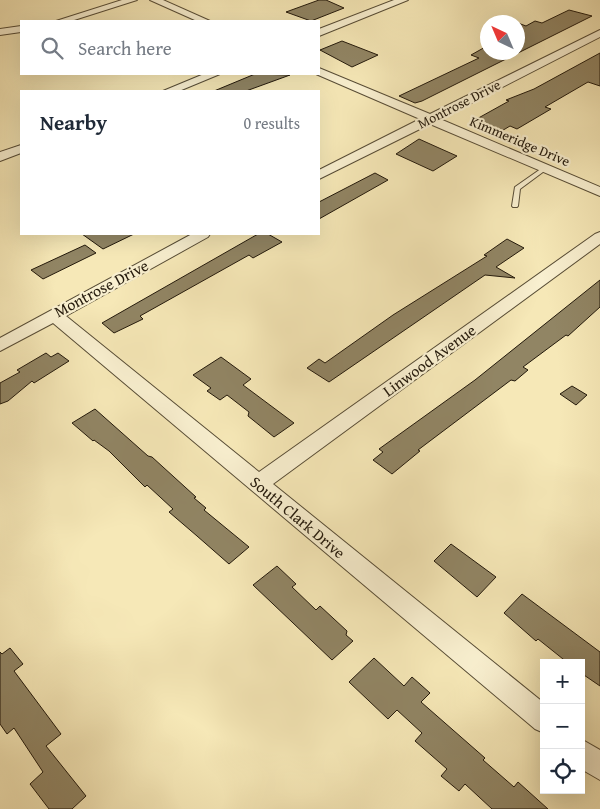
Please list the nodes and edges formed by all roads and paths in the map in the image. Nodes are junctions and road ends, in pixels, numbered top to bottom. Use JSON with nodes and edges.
{"nodes":[{"id":1,"x":132,"y":0,"type":"edge"},
{"id":2,"x":155,"y":0,"type":"edge"},
{"id":3,"x":403,"y":0,"type":"edge"},
{"id":4,"x":64,"y":20,"type":"edge"},
{"id":5,"x":202,"y":20,"type":"edge"},
{"id":6,"x":20,"y":29,"type":"edge"},
{"id":7,"x":0,"y":32,"type":"edge"},
{"id":8,"x":600,"y":32,"type":"edge"},
{"id":9,"x":320,"y":33,"type":"edge"},
{"id":10,"x":320,"y":70,"type":"edge"},
{"id":11,"x":211,"y":75,"type":"edge"},
{"id":12,"x":172,"y":90,"type":"edge"},
{"id":13,"x":430,"y":119,"type":"junction"},
{"id":14,"x":20,"y":149,"type":"edge"},
{"id":15,"x":0,"y":157,"type":"edge"},
{"id":16,"x":545,"y":168,"type":"junction"},
{"id":17,"x":320,"y":174,"type":"edge"},
{"id":18,"x":600,"y":192,"type":"edge"},
{"id":19,"x":515,"y":206,"type":"dead end"},
{"id":20,"x":201,"y":235,"type":"edge"},
{"id":21,"x":600,"y":237,"type":"edge"},
{"id":22,"x":53,"y":314,"type":"junction"},
{"id":23,"x":0,"y":344,"type":"edge"},
{"id":24,"x":258,"y":484,"type":"junction"},
{"id":25,"x":540,"y":717,"type":"edge"},
{"id":26,"x":585,"y":755,"type":"edge"},
{"id":27,"x":600,"y":767,"type":"edge"}],
"edges":[{"from":1,"to":4,"type":"street"},
{"from":2,"to":5,"type":"street"},
{"from":3,"to":9,"type":"street"},
{"from":6,"to":7,"type":"street"},
{"from":8,"to":13,"type":"street","name":"Montrose Drive"},
{"from":10,"to":13,"type":"street","name":"Kimmeridge Drive"},
{"from":11,"to":12,"type":"street"},
{"from":13,"to":16,"type":"street","name":"Kimmeridge Drive"},
{"from":13,"to":17,"type":"street","name":"Montrose Drive"},
{"from":14,"to":15,"type":"street"},
{"from":16,"to":18,"type":"street","name":"Kimmeridge Drive"},
{"from":16,"to":19,"type":"lane"},
{"from":20,"to":22,"type":"street","name":"Montrose Drive"},
{"from":21,"to":24,"type":"street","name":"Linwood Avenue"},
{"from":22,"to":23,"type":"street","name":"Montrose Drive"},
{"from":22,"to":24,"type":"street","name":"South Clark Drive"},
{"from":24,"to":25,"type":"street","name":"South Clark Drive"},
{"from":26,"to":27,"type":"street"}]}
